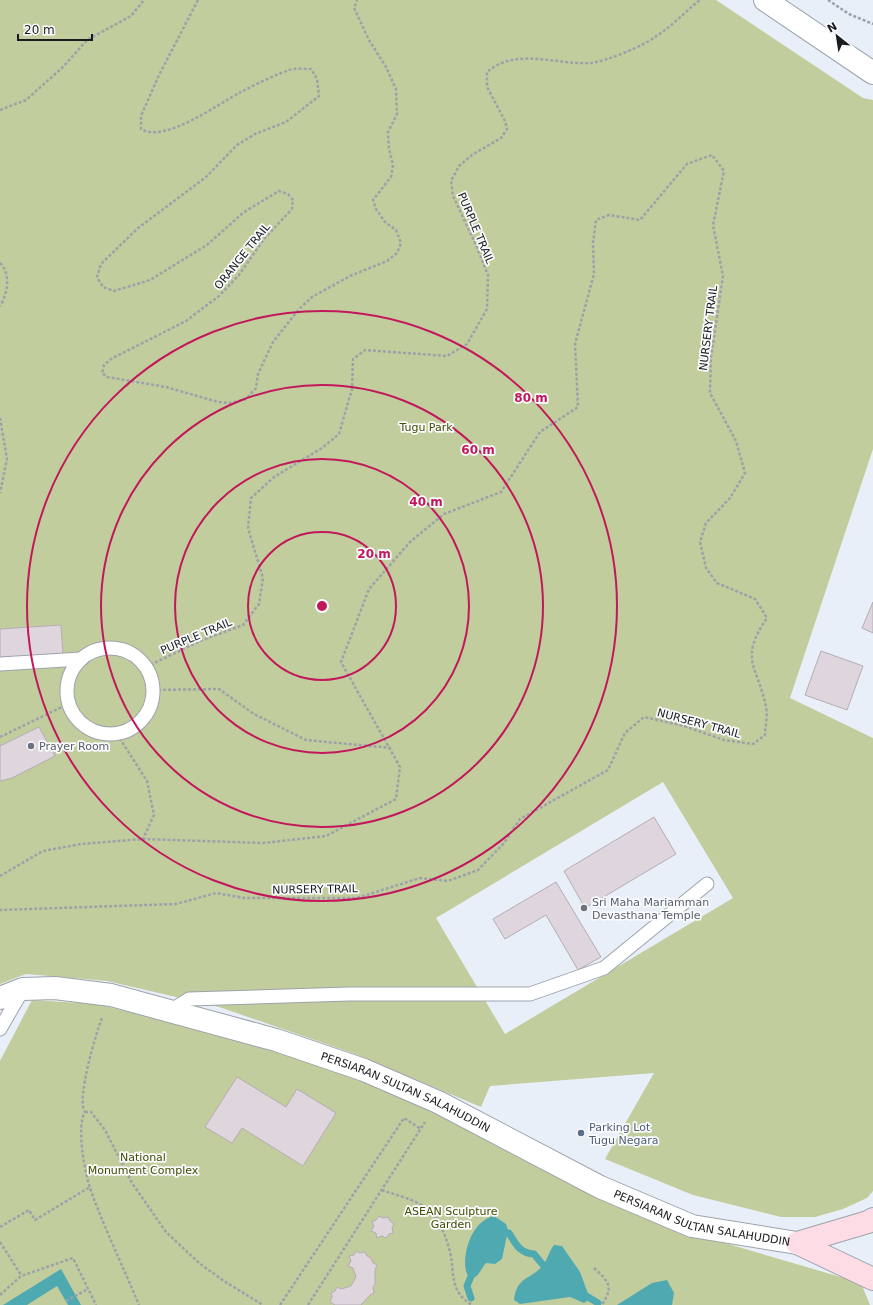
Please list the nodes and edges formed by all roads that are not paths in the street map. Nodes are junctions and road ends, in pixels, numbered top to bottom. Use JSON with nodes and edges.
{"nodes":[{"id":1,"x":765,"y":0,"type":"edge"},
{"id":2,"x":873,"y":73,"type":"edge"},
{"id":3,"x":81,"y":659,"type":"junction"},
{"id":4,"x":0,"y":664,"type":"edge"},
{"id":5,"x":707,"y":884,"type":"dead end"},
{"id":6,"x":23,"y":989,"type":"junction"},
{"id":7,"x":0,"y":998,"type":"edge"},
{"id":8,"x":170,"y":1011,"type":"junction"},
{"id":9,"x":0,"y":1029,"type":"edge"},
{"id":10,"x":873,"y":1219,"type":"edge"},
{"id":11,"x":797,"y":1243,"type":"junction"},
{"id":12,"x":873,"y":1279,"type":"edge"}],
"edges":[{"from":1,"to":2,"type":"street"},
{"from":3,"to":3,"type":"lane"},
{"from":3,"to":4,"type":"lane"},
{"from":5,"to":8,"type":"lane"},
{"from":6,"to":7,"type":"street","name":"PERSIARAN SULTAN SALAHUDDIN"},
{"from":6,"to":8,"type":"street","name":"PERSIARAN SULTAN SALAHUDDIN"},
{"from":6,"to":9,"type":"lane"},
{"from":8,"to":11,"type":"street","name":"PERSIARAN SULTAN SALAHUDDIN"},
{"from":10,"to":11,"type":"street"},
{"from":11,"to":12,"type":"street"}]}
